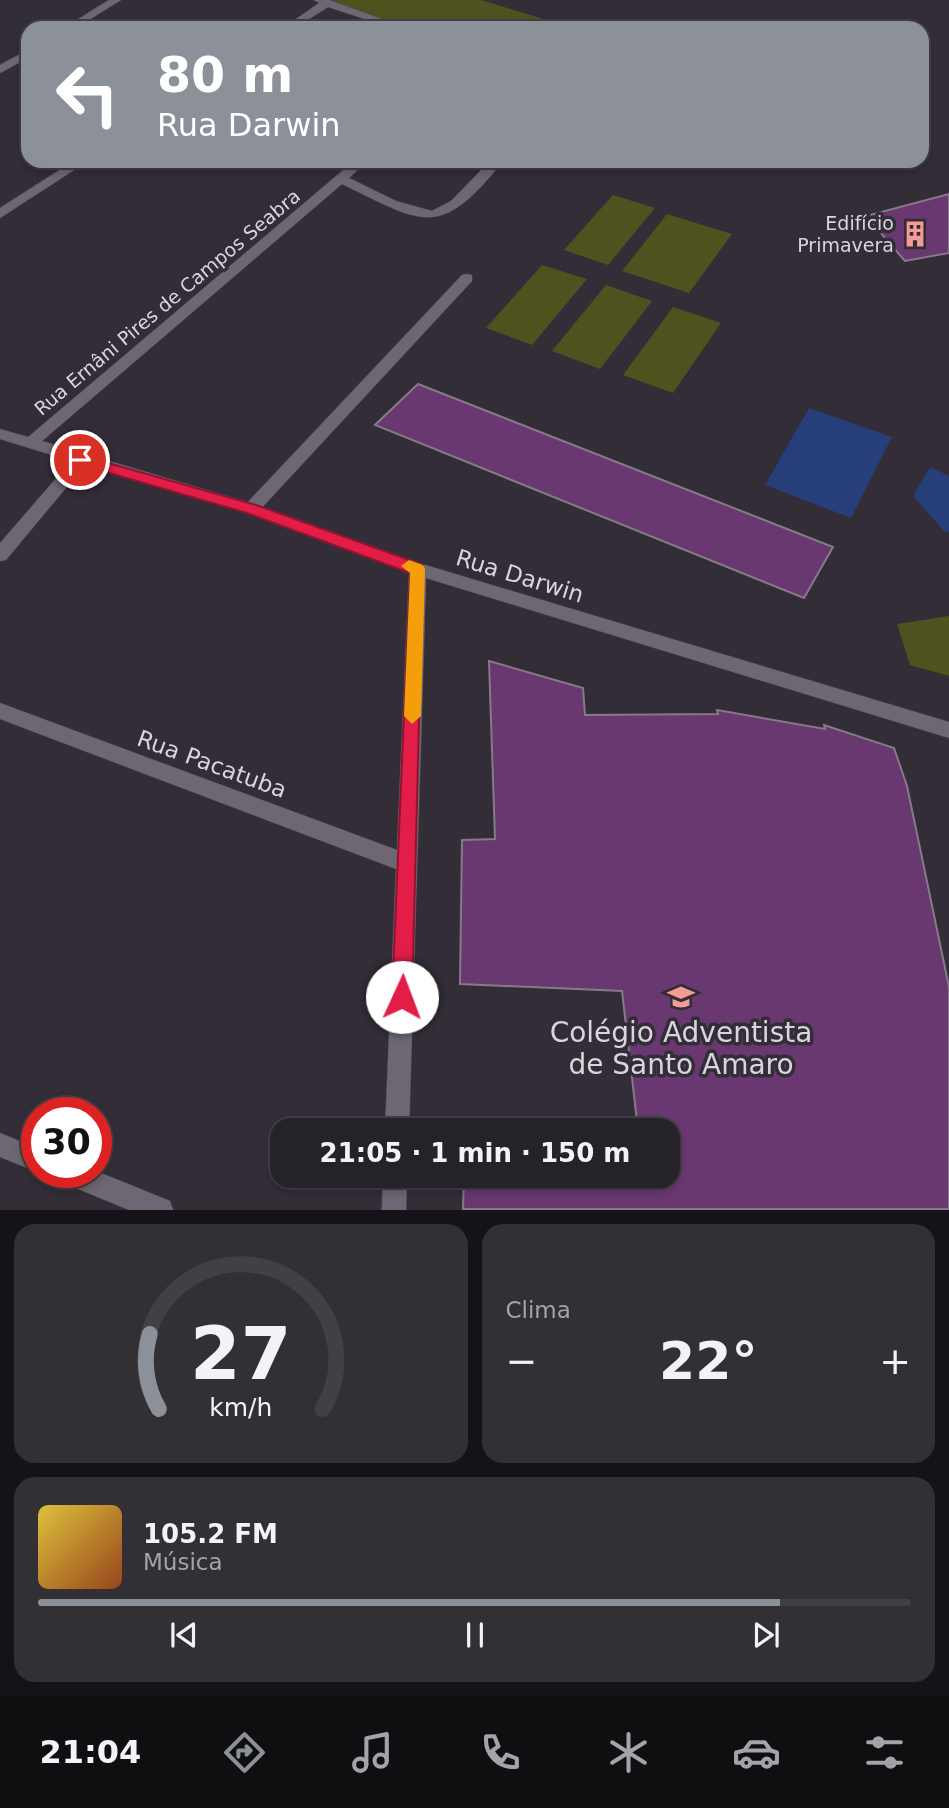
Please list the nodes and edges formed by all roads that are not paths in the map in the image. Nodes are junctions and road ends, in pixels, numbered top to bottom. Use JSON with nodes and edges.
{"nodes":[{"id":1,"x":116,"y":0,"type":"edge"},
{"id":2,"x":326,"y":1,"type":"edge"},
{"id":3,"x":81,"y":21,"type":"edge"},
{"id":4,"x":298,"y":21,"type":"edge"},
{"id":5,"x":382,"y":21,"type":"edge"},
{"id":6,"x":21,"y":57,"type":"edge"},
{"id":7,"x":0,"y":70,"type":"edge"},
{"id":8,"x":71,"y":168,"type":"edge"},
{"id":9,"x":353,"y":168,"type":"edge"},
{"id":10,"x":490,"y":168,"type":"edge"},
{"id":11,"x":341,"y":179,"type":"junction"},
{"id":12,"x":0,"y":214,"type":"edge"},
{"id":13,"x":467,"y":278,"type":"dead end"},
{"id":14,"x":0,"y":434,"type":"edge"},
{"id":15,"x":29,"y":444,"type":"junction"},
{"id":16,"x":80,"y":460,"type":"junction"},
{"id":17,"x":251,"y":509,"type":"junction"},
{"id":18,"x":0,"y":555,"type":"edge"},
{"id":19,"x":418,"y":569,"type":"junction"},
{"id":20,"x":0,"y":712,"type":"edge"},
{"id":21,"x":947,"y":735,"type":"edge"},
{"id":22,"x":407,"y":863,"type":"junction"},
{"id":23,"x":397,"y":1118,"type":"edge"},
{"id":24,"x":0,"y":1145,"type":"edge"},
{"id":25,"x":21,"y":1154,"type":"edge"},
{"id":26,"x":108,"y":1188,"type":"edge"},
{"id":27,"x":395,"y":1188,"type":"edge"},
{"id":28,"x":161,"y":1209,"type":"edge"},
{"id":29,"x":394,"y":1209,"type":"edge"}],
"edges":[{"from":1,"to":3,"type":"street"},
{"from":2,"to":4,"type":"street"},
{"from":2,"to":5,"type":"street"},
{"from":6,"to":7,"type":"street"},
{"from":8,"to":12,"type":"street"},
{"from":9,"to":11,"type":"street","name":"Rua Ernâni Pires de Campos Seabra"},
{"from":10,"to":11,"type":"street"},
{"from":11,"to":15,"type":"street","name":"Rua Ernâni Pires de Campos Seabra"},
{"from":13,"to":17,"type":"street"},
{"from":14,"to":15,"type":"street","name":"Rua Darwin"},
{"from":15,"to":16,"type":"street","name":"Rua Darwin"},
{"from":16,"to":17,"type":"street","name":"Rua Darwin"},
{"from":16,"to":18,"type":"street"},
{"from":17,"to":19,"type":"street","name":"Rua Darwin"},
{"from":19,"to":21,"type":"street","name":"Rua Darwin"},
{"from":19,"to":22,"type":"street"},
{"from":20,"to":22,"type":"street","name":"Rua Pacatuba"},
{"from":22,"to":23,"type":"street"},
{"from":24,"to":25,"type":"street"},
{"from":26,"to":28,"type":"street"},
{"from":27,"to":29,"type":"street"}]}
